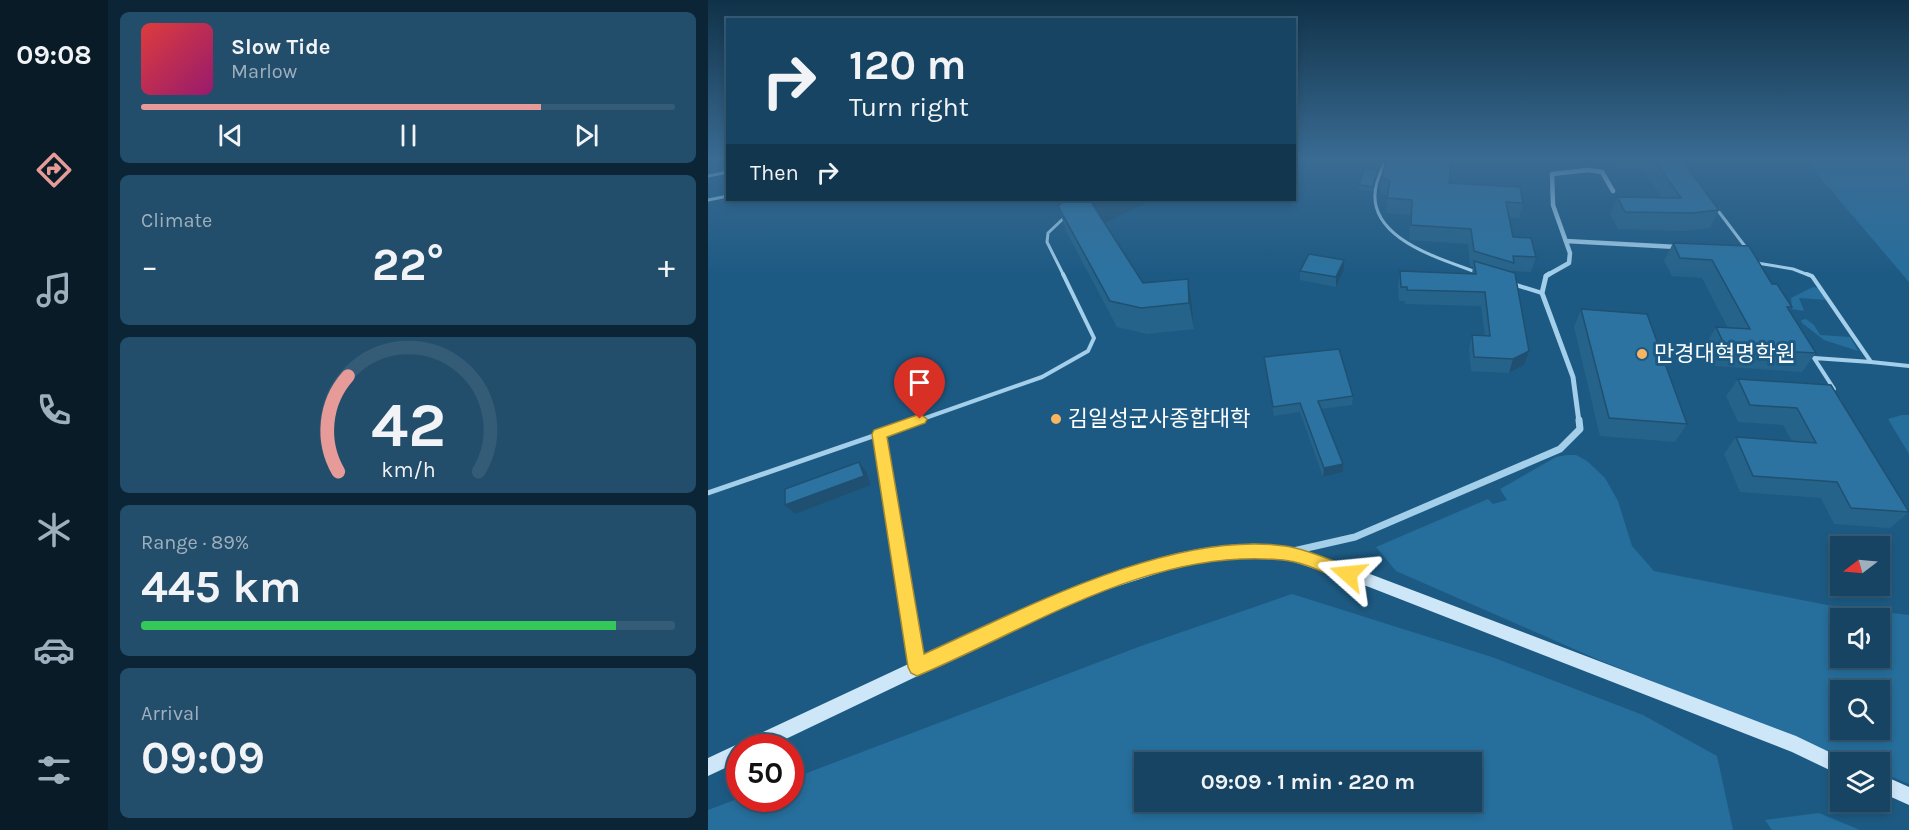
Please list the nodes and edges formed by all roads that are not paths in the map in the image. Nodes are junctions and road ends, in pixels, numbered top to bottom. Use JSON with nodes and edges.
{"nodes":[{"id":1,"x":724,"y":197,"type":"edge"},
{"id":2,"x":1375,"y":197,"type":"edge"},
{"id":3,"x":1553,"y":197,"type":"edge"},
{"id":4,"x":708,"y":200,"type":"edge"},
{"id":5,"x":1714,"y":205,"type":"edge"},
{"id":6,"x":1066,"y":215,"type":"edge"},
{"id":7,"x":1566,"y":241,"type":"junction"},
{"id":8,"x":1686,"y":247,"type":"edge"},
{"id":9,"x":1738,"y":251,"type":"edge"},
{"id":10,"x":1749,"y":252,"type":"joint"},
{"id":11,"x":1754,"y":259,"type":"edge"},
{"id":12,"x":1478,"y":273,"type":"edge"},
{"id":13,"x":1510,"y":283,"type":"edge"},
{"id":14,"x":1542,"y":293,"type":"junction"},
{"id":15,"x":1871,"y":363,"type":"junction"},
{"id":16,"x":1909,"y":366,"type":"edge"},
{"id":17,"x":1838,"y":397,"type":"edge"},
{"id":18,"x":879,"y":434,"type":"junction"},
{"id":19,"x":708,"y":493,"type":"edge"},
{"id":20,"x":1285,"y":553,"type":"junction"},
{"id":21,"x":917,"y":667,"type":"junction"},
{"id":22,"x":777,"y":734,"type":"edge"},
{"id":23,"x":726,"y":759,"type":"edge"},
{"id":24,"x":1830,"y":761,"type":"edge"},
{"id":25,"x":708,"y":767,"type":"edge"},
{"id":26,"x":1890,"y":787,"type":"edge"},
{"id":27,"x":1909,"y":796,"type":"edge"}],
"edges":[{"from":1,"to":4,"type":"lane"},
{"from":2,"to":12,"type":"lane"},
{"from":3,"to":7,"type":"street"},
{"from":5,"to":10,"type":"lane"},
{"from":6,"to":18,"type":"lane"},
{"from":7,"to":8,"type":"street"},
{"from":7,"to":14,"type":"street"},
{"from":9,"to":10,"type":"street"},
{"from":11,"to":15,"type":"lane"},
{"from":13,"to":14,"type":"lane"},
{"from":14,"to":20,"type":"street"},
{"from":15,"to":16,"type":"lane"},
{"from":15,"to":17,"type":"lane"},
{"from":18,"to":19,"type":"lane"},
{"from":18,"to":21,"type":"lane"},
{"from":20,"to":21,"type":"main road"},
{"from":20,"to":24,"type":"main road"},
{"from":21,"to":22,"type":"main road"},
{"from":23,"to":25,"type":"main road"},
{"from":26,"to":27,"type":"main road"}]}
